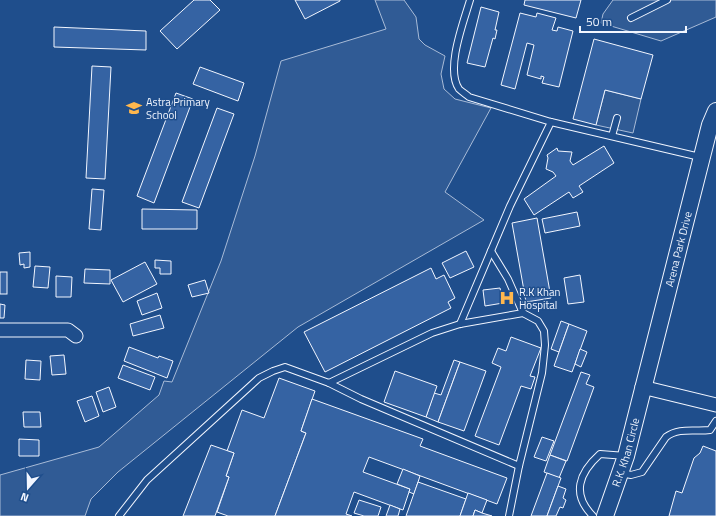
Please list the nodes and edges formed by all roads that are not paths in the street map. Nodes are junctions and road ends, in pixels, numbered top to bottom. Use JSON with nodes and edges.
{"nodes":[{"id":1,"x":470,"y":0,"type":"edge"},
{"id":2,"x":667,"y":0,"type":"edge"},
{"id":3,"x":631,"y":18,"type":"dead end"},
{"id":4,"x":716,"y":111,"type":"edge"},
{"id":5,"x":616,"y":118,"type":"dead end"},
{"id":6,"x":551,"y":122,"type":"junction"},
{"id":7,"x":612,"y":136,"type":"junction"},
{"id":8,"x":702,"y":158,"type":"junction"},
{"id":9,"x":491,"y":251,"type":"junction"},
{"id":10,"x":523,"y":313,"type":"junction"},
{"id":11,"x":460,"y":324,"type":"junction"},
{"id":12,"x":0,"y":330,"type":"edge"},
{"id":13,"x":76,"y":336,"type":"dead end"},
{"id":14,"x":329,"y":383,"type":"junction"},
{"id":15,"x":642,"y":387,"type":"junction"},
{"id":16,"x":716,"y":405,"type":"edge"},
{"id":17,"x":716,"y":421,"type":"edge"},
{"id":18,"x":626,"y":456,"type":"junction"},
{"id":19,"x":519,"y":466,"type":"junction"},
{"id":20,"x":620,"y":473,"type":"junction"},
{"id":21,"x":119,"y":516,"type":"edge"},
{"id":22,"x":509,"y":516,"type":"edge"},
{"id":23,"x":593,"y":516,"type":"edge"},
{"id":24,"x":605,"y":516,"type":"edge"}],
"edges":[{"from":1,"to":6,"type":"lane"},
{"from":2,"to":3,"type":"lane"},
{"from":4,"to":8,"type":"street","name":"Arena Park Drive"},
{"from":5,"to":7,"type":"lane"},
{"from":6,"to":7,"type":"lane"},
{"from":6,"to":9,"type":"lane"},
{"from":7,"to":8,"type":"lane"},
{"from":8,"to":15,"type":"street","name":"Arena Park Drive"},
{"from":9,"to":10,"type":"lane"},
{"from":9,"to":11,"type":"lane"},
{"from":10,"to":11,"type":"lane"},
{"from":10,"to":19,"type":"lane"},
{"from":11,"to":14,"type":"lane"},
{"from":12,"to":13,"type":"street"},
{"from":14,"to":19,"type":"lane"},
{"from":14,"to":21,"type":"lane"},
{"from":15,"to":16,"type":"street"},
{"from":15,"to":18,"type":"street","name":"R.K. Khan Circle"},
{"from":17,"to":20,"type":"lane"},
{"from":18,"to":20,"type":"street","name":"R.K. Khan Circle"},
{"from":18,"to":23,"type":"lane"},
{"from":19,"to":22,"type":"lane"},
{"from":20,"to":24,"type":"street","name":"R.K. Khan Circle"}]}
